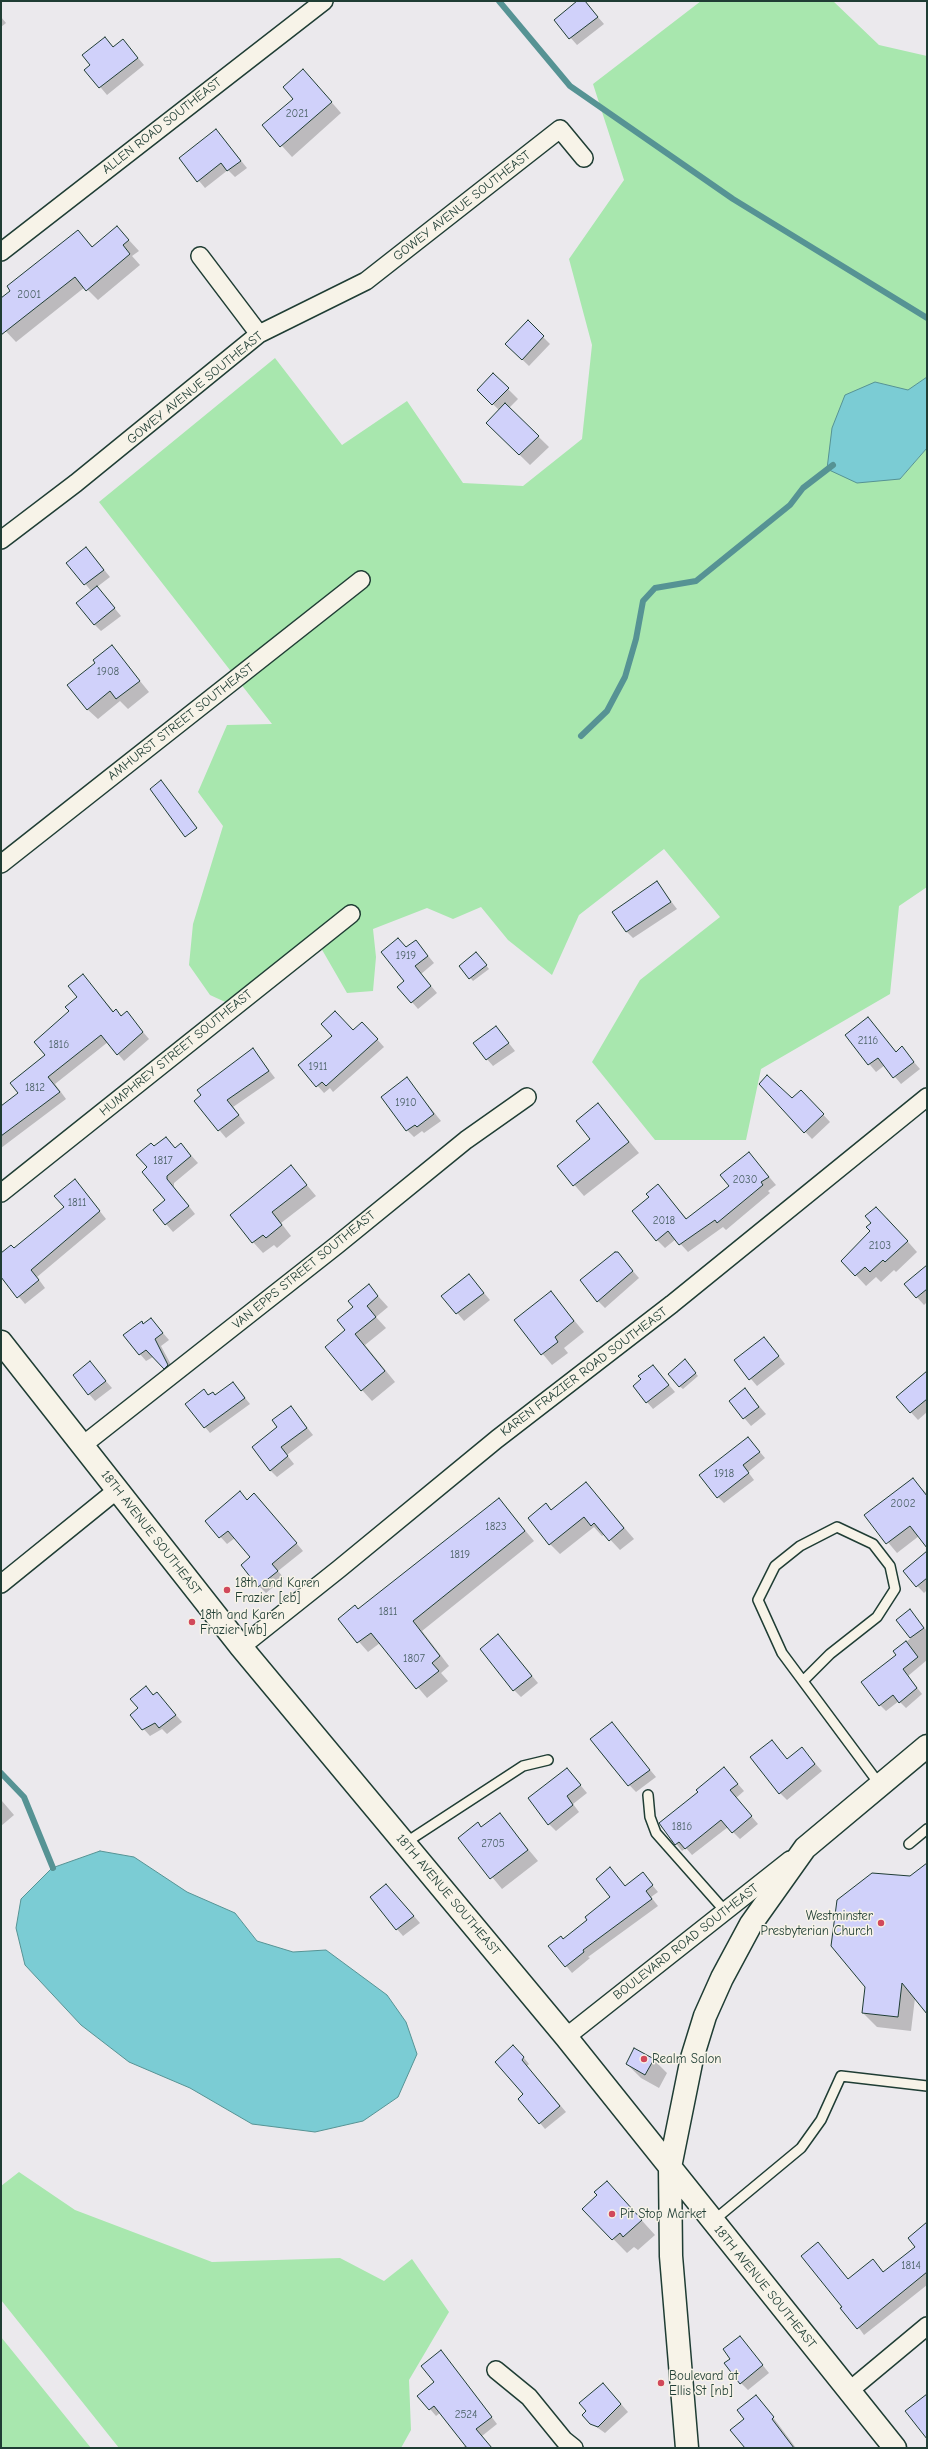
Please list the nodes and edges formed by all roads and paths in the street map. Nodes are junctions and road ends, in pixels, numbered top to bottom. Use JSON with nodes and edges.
{"nodes":[{"id":1,"x":324,"y":1,"type":"edge"},
{"id":2,"x":584,"y":158,"type":"dead end"},
{"id":3,"x":1,"y":252,"type":"edge"},
{"id":4,"x":200,"y":256,"type":"dead end"},
{"id":5,"x":259,"y":334,"type":"junction"},
{"id":6,"x":1,"y":540,"type":"edge"},
{"id":7,"x":361,"y":580,"type":"dead end"},
{"id":8,"x":1,"y":864,"type":"edge"},
{"id":9,"x":351,"y":914,"type":"dead end"},
{"id":10,"x":527,"y":1097,"type":"dead end"},
{"id":11,"x":927,"y":1097,"type":"edge"},
{"id":12,"x":1,"y":1193,"type":"edge"},
{"id":13,"x":1,"y":1342,"type":"edge"},
{"id":14,"x":83,"y":1445,"type":"junction"},
{"id":15,"x":117,"y":1490,"type":"junction"},
{"id":16,"x":1,"y":1584,"type":"edge"},
{"id":17,"x":241,"y":1646,"type":"junction"},
{"id":18,"x":803,"y":1681,"type":"junction"},
{"id":19,"x":927,"y":1746,"type":"edge"},
{"id":20,"x":548,"y":1760,"type":"dead end"},
{"id":21,"x":880,"y":1785,"type":"junction"},
{"id":22,"x":648,"y":1795,"type":"dead end"},
{"id":23,"x":927,"y":1829,"type":"edge"},
{"id":24,"x":405,"y":1843,"type":"junction"},
{"id":25,"x":909,"y":1844,"type":"dead end"},
{"id":26,"x":805,"y":1848,"type":"junction"},
{"id":27,"x":725,"y":1911,"type":"junction"},
{"id":28,"x":566,"y":2037,"type":"junction"},
{"id":29,"x":927,"y":2086,"type":"edge"},
{"id":30,"x":670,"y":2167,"type":"junction"},
{"id":31,"x":713,"y":2221,"type":"junction"},
{"id":32,"x":927,"y":2326,"type":"edge"},
{"id":33,"x":496,"y":2370,"type":"dead end"},
{"id":34,"x":849,"y":2391,"type":"junction"},
{"id":35,"x":574,"y":2448,"type":"edge"},
{"id":36,"x":687,"y":2448,"type":"edge"},
{"id":37,"x":895,"y":2448,"type":"edge"}],
"edges":[{"from":1,"to":3,"type":"street","name":"ALLEN ROAD SOUTHEAST"},
{"from":2,"to":5,"type":"street","name":"GOWEY AVENUE SOUTHEAST"},
{"from":4,"to":5,"type":"street"},
{"from":5,"to":6,"type":"street","name":"GOWEY AVENUE SOUTHEAST"},
{"from":7,"to":8,"type":"street","name":"AMHURST STREET SOUTHEAST"},
{"from":9,"to":12,"type":"street","name":"HUMPHREY STREET SOUTHEAST"},
{"from":10,"to":14,"type":"street","name":"VAN EPPS STREET SOUTHEAST"},
{"from":11,"to":17,"type":"street","name":"KAREN FRAZIER ROAD SOUTHEAST"},
{"from":13,"to":14,"type":"street","name":"18TH AVENUE SOUTHEAST"},
{"from":14,"to":15,"type":"street","name":"18TH AVENUE SOUTHEAST"},
{"from":15,"to":16,"type":"street"},
{"from":15,"to":17,"type":"street","name":"18TH AVENUE SOUTHEAST"},
{"from":17,"to":24,"type":"street","name":"18TH AVENUE SOUTHEAST"},
{"from":18,"to":18,"type":"lane"},
{"from":18,"to":21,"type":"lane"},
{"from":19,"to":21,"type":"street","name":"BOULEVARD ROAD SOUTHEAST"},
{"from":20,"to":24,"type":"lane"},
{"from":21,"to":26,"type":"street","name":"BOULEVARD ROAD SOUTHEAST"},
{"from":22,"to":27,"type":"lane"},
{"from":23,"to":25,"type":"lane"},
{"from":24,"to":28,"type":"street","name":"18TH AVENUE SOUTHEAST"},
{"from":26,"to":27,"type":"street","name":"BOULEVARD ROAD SOUTHEAST"},
{"from":26,"to":30,"type":"street","name":"BOULEVARD ROAD SOUTHEAST"},
{"from":27,"to":28,"type":"street","name":"BOULEVARD ROAD SOUTHEAST"},
{"from":28,"to":30,"type":"street","name":"18TH AVENUE SOUTHEAST"},
{"from":29,"to":31,"type":"lane"},
{"from":30,"to":31,"type":"street","name":"18TH AVENUE SOUTHEAST"},
{"from":30,"to":36,"type":"street","name":"BOULEVARD ROAD SOUTHEAST"},
{"from":31,"to":34,"type":"street","name":"18TH AVENUE SOUTHEAST"},
{"from":32,"to":34,"type":"street"},
{"from":33,"to":35,"type":"street"},
{"from":34,"to":37,"type":"street","name":"18TH AVENUE SOUTHEAST"}]}
